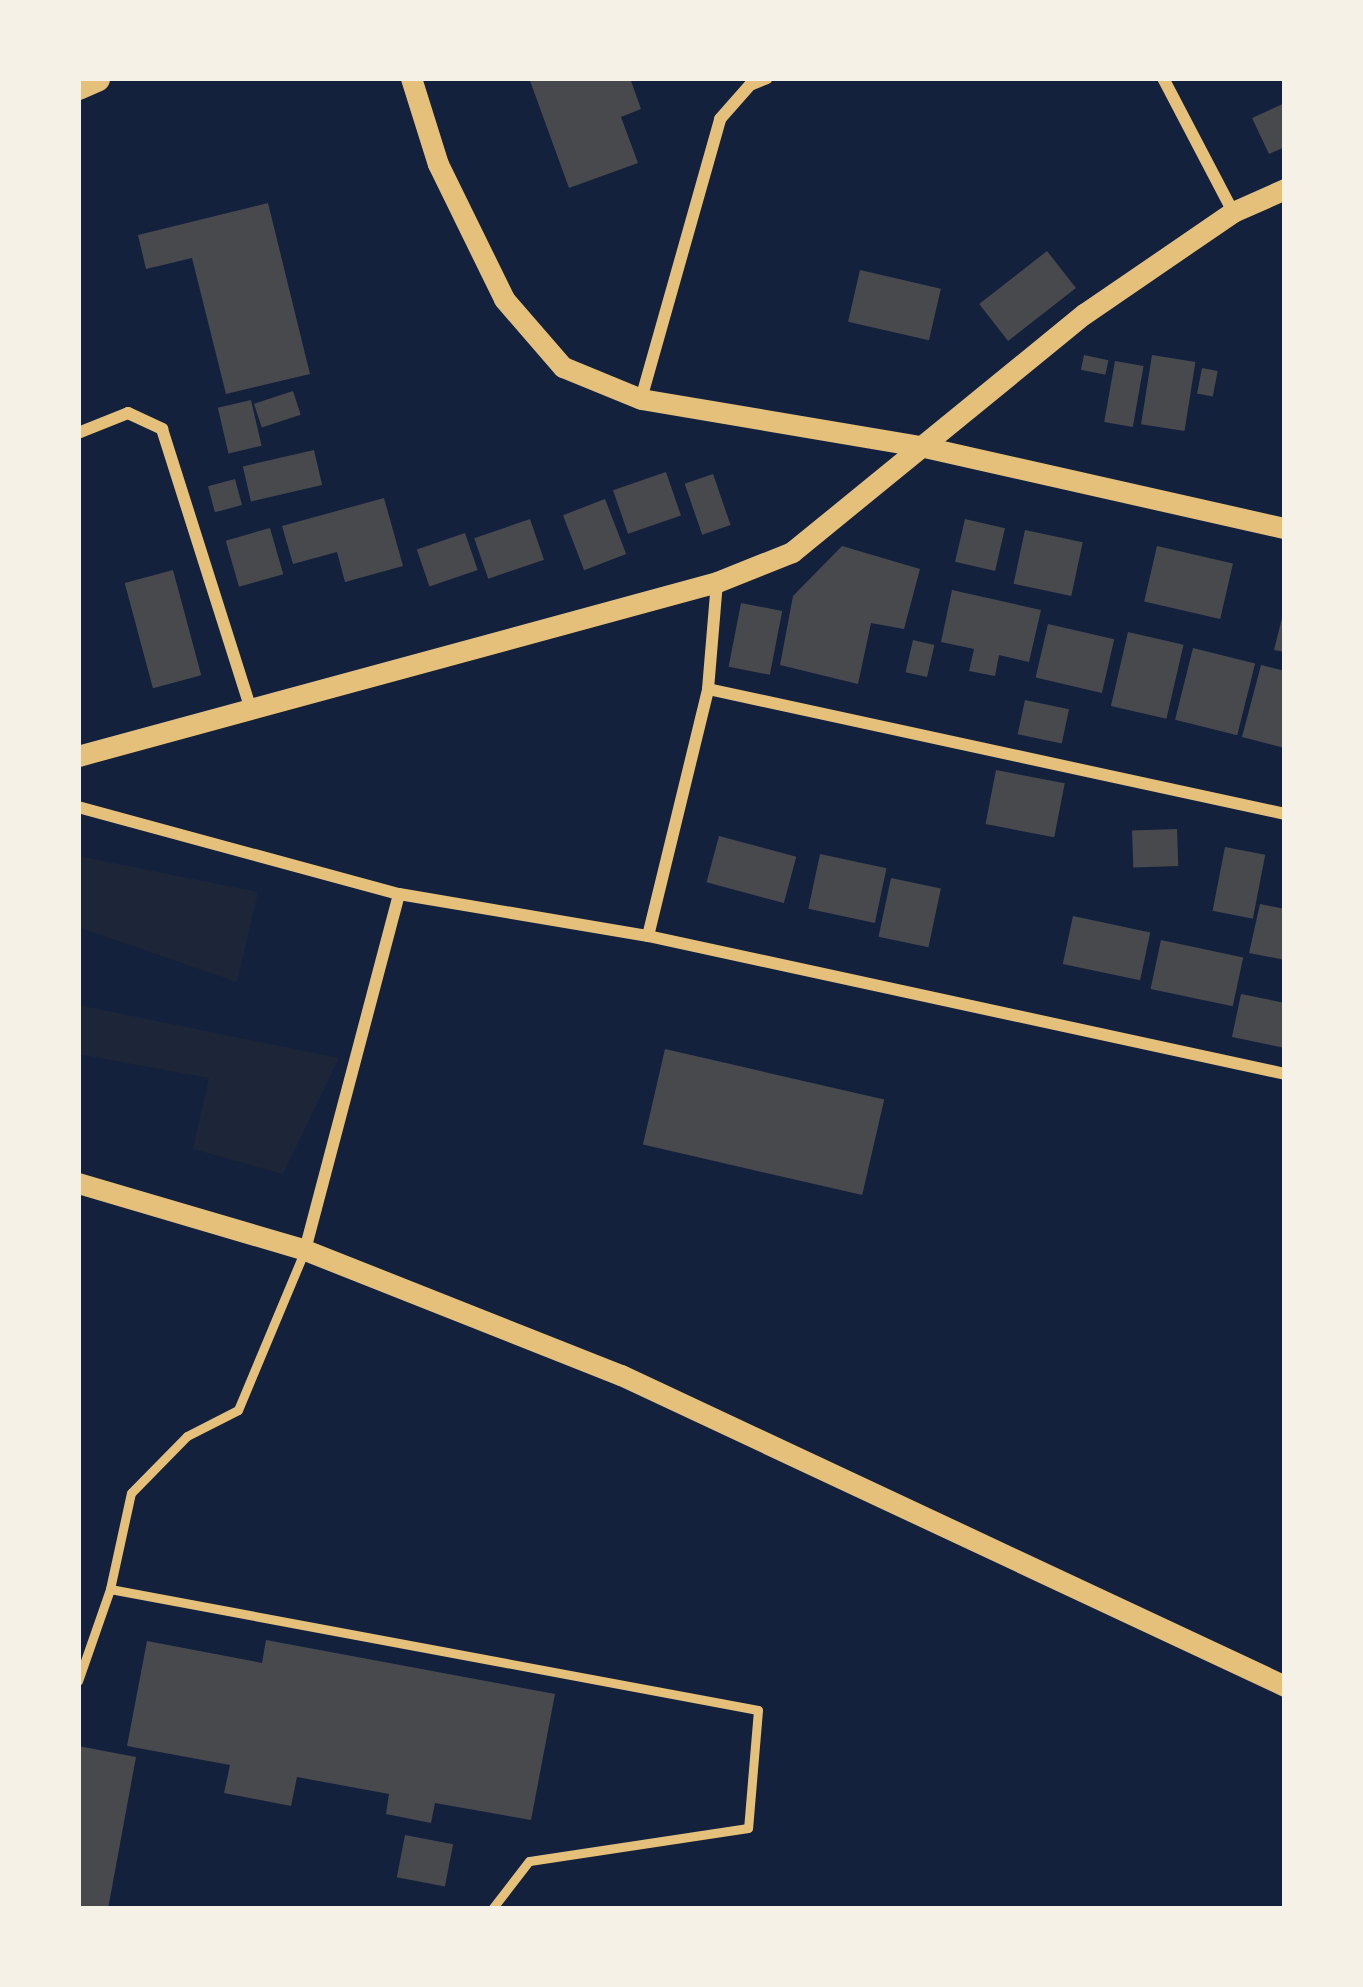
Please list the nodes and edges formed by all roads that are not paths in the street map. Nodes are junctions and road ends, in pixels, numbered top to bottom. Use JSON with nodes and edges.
{"nodes":[{"id":1,"x":96,"y":78,"type":"edge"},
{"id":2,"x":411,"y":78,"type":"edge"},
{"id":3,"x":767,"y":78,"type":"edge"},
{"id":4,"x":1162,"y":78,"type":"edge"},
{"id":5,"x":78,"y":86,"type":"edge"},
{"id":6,"x":1285,"y":189,"type":"edge"},
{"id":7,"x":1233,"y":212,"type":"junction"},
{"id":8,"x":641,"y":399,"type":"junction"},
{"id":9,"x":78,"y":433,"type":"edge"},
{"id":10,"x":920,"y":446,"type":"junction"},
{"id":11,"x":1285,"y":528,"type":"edge"},
{"id":12,"x":717,"y":582,"type":"junction"},
{"id":13,"x":708,"y":689,"type":"junction"},
{"id":14,"x":253,"y":712,"type":"junction"},
{"id":15,"x":78,"y":756,"type":"edge"},
{"id":16,"x":78,"y":806,"type":"edge"},
{"id":17,"x":1285,"y":814,"type":"edge"},
{"id":18,"x":399,"y":894,"type":"junction"},
{"id":19,"x":648,"y":936,"type":"junction"},
{"id":20,"x":1285,"y":1074,"type":"edge"},
{"id":21,"x":78,"y":1183,"type":"edge"},
{"id":22,"x":305,"y":1250,"type":"junction"},
{"id":23,"x":110,"y":1589,"type":"junction"},
{"id":24,"x":78,"y":1681,"type":"edge"},
{"id":25,"x":1285,"y":1686,"type":"edge"},
{"id":26,"x":492,"y":1909,"type":"edge"}],
"edges":[{"from":1,"to":5,"type":"highway"},
{"from":2,"to":8,"type":"street"},
{"from":3,"to":8,"type":"street"},
{"from":4,"to":7,"type":"street"},
{"from":6,"to":7,"type":"street"},
{"from":7,"to":10,"type":"street"},
{"from":8,"to":10,"type":"street"},
{"from":9,"to":14,"type":"street"},
{"from":10,"to":11,"type":"street"},
{"from":10,"to":12,"type":"street"},
{"from":12,"to":13,"type":"street"},
{"from":12,"to":14,"type":"street"},
{"from":13,"to":17,"type":"street"},
{"from":13,"to":19,"type":"street"},
{"from":14,"to":15,"type":"street"},
{"from":16,"to":18,"type":"street"},
{"from":18,"to":19,"type":"street"},
{"from":18,"to":22,"type":"street"},
{"from":19,"to":20,"type":"street"},
{"from":21,"to":22,"type":"street"},
{"from":22,"to":23,"type":"lane"},
{"from":22,"to":25,"type":"street"},
{"from":23,"to":24,"type":"lane"},
{"from":23,"to":26,"type":"lane"}]}
